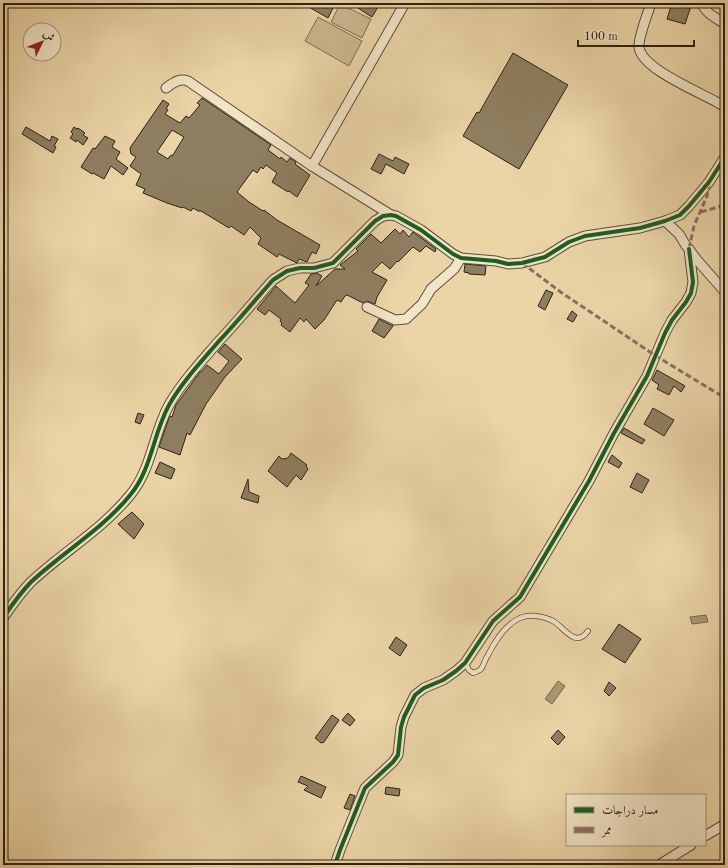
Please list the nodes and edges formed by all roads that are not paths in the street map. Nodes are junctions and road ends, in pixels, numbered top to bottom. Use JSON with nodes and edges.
{"nodes":[{"id":1,"x":406,"y":3,"type":"edge"},
{"id":2,"x":651,"y":3,"type":"edge"},
{"id":3,"x":702,"y":3,"type":"edge"},
{"id":4,"x":725,"y":24,"type":"edge"},
{"id":5,"x":166,"y":88,"type":"dead end"},
{"id":6,"x":725,"y":107,"type":"edge"},
{"id":7,"x":725,"y":157,"type":"edge"},
{"id":8,"x":312,"y":166,"type":"junction"},
{"id":9,"x":391,"y":215,"type":"junction"},
{"id":10,"x":665,"y":221,"type":"junction"},
{"id":11,"x":689,"y":249,"type":"junction"},
{"id":12,"x":461,"y":258,"type":"junction"},
{"id":13,"x":725,"y":292,"type":"edge"},
{"id":14,"x":367,"y":307,"type":"dead end"},
{"id":15,"x":3,"y":618,"type":"edge"},
{"id":16,"x":588,"y":631,"type":"dead end"},
{"id":17,"x":465,"y":663,"type":"junction"},
{"id":18,"x":725,"y":824,"type":"edge"},
{"id":19,"x":706,"y":835,"type":"edge"},
{"id":20,"x":689,"y":846,"type":"edge"},
{"id":21,"x":335,"y":865,"type":"edge"},
{"id":22,"x":659,"y":865,"type":"edge"}],
"edges":[{"from":1,"to":8,"type":"street"},
{"from":2,"to":6,"type":"street"},
{"from":3,"to":4,"type":"street"},
{"from":5,"to":8,"type":"street"},
{"from":7,"to":10,"type":"street"},
{"from":8,"to":9,"type":"street"},
{"from":9,"to":12,"type":"street"},
{"from":9,"to":15,"type":"street"},
{"from":10,"to":11,"type":"street"},
{"from":10,"to":12,"type":"street"},
{"from":11,"to":13,"type":"street"},
{"from":11,"to":17,"type":"street"},
{"from":12,"to":14,"type":"street"},
{"from":16,"to":17,"type":"lane"},
{"from":17,"to":21,"type":"street"},
{"from":18,"to":19,"type":"street"},
{"from":20,"to":22,"type":"street"}]}
